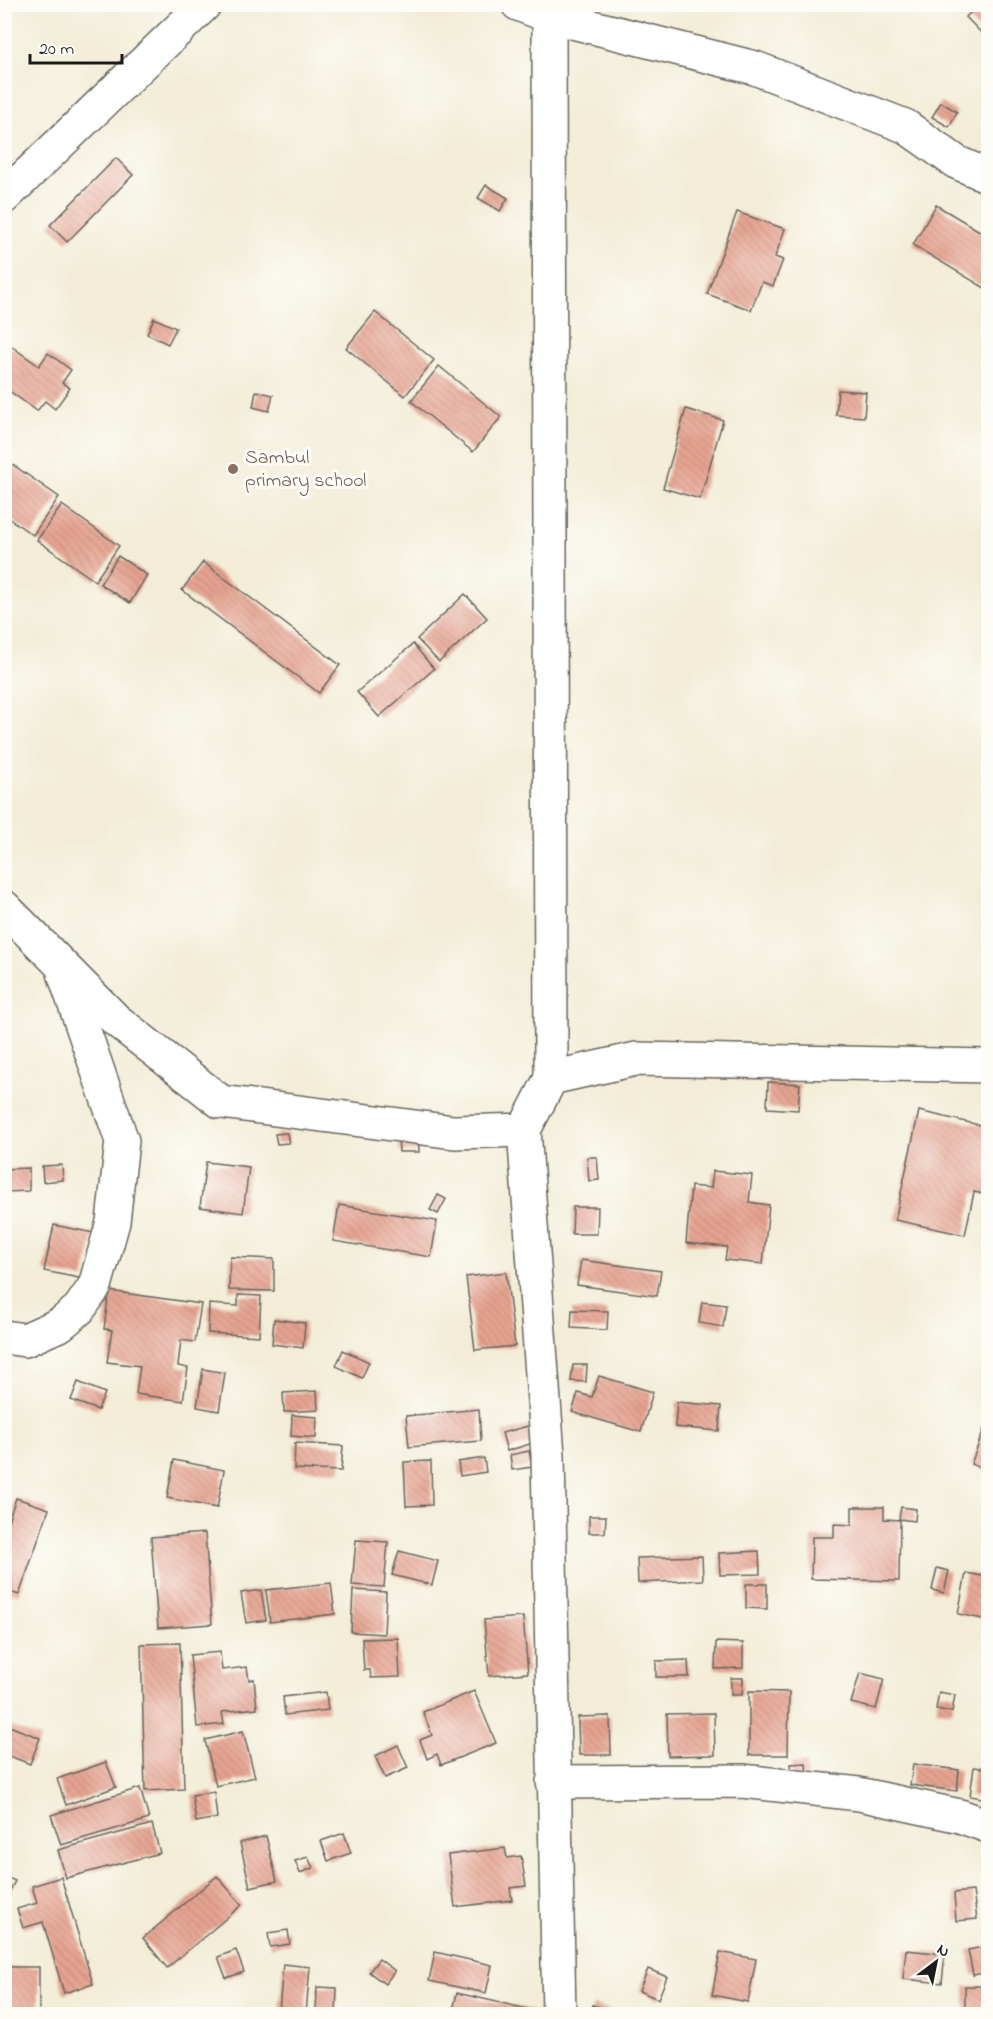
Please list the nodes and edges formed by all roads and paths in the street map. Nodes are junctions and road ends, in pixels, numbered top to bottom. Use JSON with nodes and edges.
{"nodes":[{"id":1,"x":206,"y":4,"type":"edge"},
{"id":2,"x":518,"y":4,"type":"edge"},
{"id":3,"x":549,"y":16,"type":"junction"},
{"id":4,"x":988,"y":176,"type":"edge"},
{"id":5,"x":4,"y":197,"type":"edge"},
{"id":6,"x":4,"y":907,"type":"edge"},
{"id":7,"x":61,"y":965,"type":"junction"},
{"id":8,"x":988,"y":1066,"type":"edge"},
{"id":9,"x":551,"y":1078,"type":"junction"},
{"id":10,"x":524,"y":1130,"type":"junction"},
{"id":11,"x":4,"y":1337,"type":"edge"},
{"id":12,"x":553,"y":1782,"type":"junction"},
{"id":13,"x":988,"y":1826,"type":"edge"},
{"id":14,"x":559,"y":2014,"type":"edge"}],
"edges":[{"from":1,"to":5,"type":"street"},
{"from":2,"to":3,"type":"street"},
{"from":3,"to":4,"type":"street"},
{"from":3,"to":9,"type":"street"},
{"from":6,"to":7,"type":"street"},
{"from":7,"to":10,"type":"street"},
{"from":7,"to":11,"type":"street"},
{"from":8,"to":9,"type":"street"},
{"from":9,"to":10,"type":"street"},
{"from":10,"to":12,"type":"street"},
{"from":12,"to":13,"type":"street"},
{"from":12,"to":14,"type":"street"}]}
